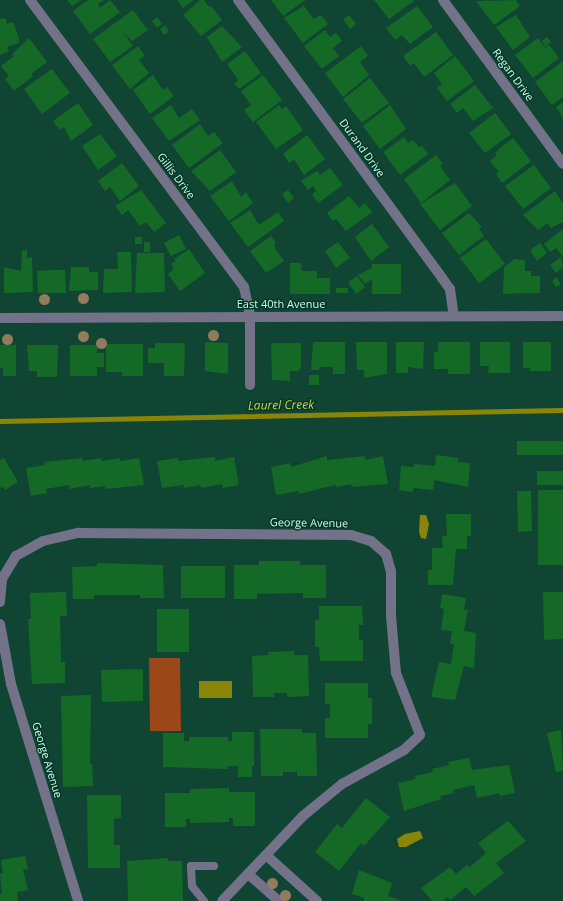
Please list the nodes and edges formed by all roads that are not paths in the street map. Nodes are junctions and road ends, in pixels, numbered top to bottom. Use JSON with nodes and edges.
{"nodes":[{"id":1,"x":30,"y":0,"type":"edge"},
{"id":2,"x":238,"y":0,"type":"edge"},
{"id":3,"x":443,"y":0,"type":"edge"},
{"id":4,"x":563,"y":164,"type":"edge"},
{"id":5,"x":250,"y":316,"type":"junction"},
{"id":6,"x":454,"y":316,"type":"junction"},
{"id":7,"x":563,"y":316,"type":"edge"},
{"id":8,"x":0,"y":318,"type":"edge"},
{"id":9,"x":250,"y":385,"type":"dead end"},
{"id":10,"x":0,"y":602,"type":"edge"},
{"id":11,"x":0,"y":624,"type":"edge"},
{"id":12,"x":266,"y":855,"type":"junction"},
{"id":13,"x":214,"y":866,"type":"dead end"},
{"id":14,"x":248,"y":874,"type":"junction"},
{"id":15,"x":78,"y":901,"type":"edge"},
{"id":16,"x":204,"y":901,"type":"edge"},
{"id":17,"x":222,"y":901,"type":"edge"},
{"id":18,"x":279,"y":901,"type":"edge"},
{"id":19,"x":317,"y":901,"type":"edge"}],
"edges":[{"from":1,"to":5,"type":"street","name":"Gillis Drive"},
{"from":2,"to":6,"type":"street","name":"Durand Drive"},
{"from":3,"to":4,"type":"street","name":"Regan Drive"},
{"from":5,"to":6,"type":"street","name":"East 40th Avenue"},
{"from":5,"to":8,"type":"street","name":"East 40th Avenue"},
{"from":5,"to":9,"type":"street","name":"Gillis Drive"},
{"from":6,"to":7,"type":"street","name":"East 40th Avenue"},
{"from":10,"to":12,"type":"street","name":"George Avenue"},
{"from":11,"to":15,"type":"street","name":"George Avenue"},
{"from":12,"to":14,"type":"street","name":"George Avenue"},
{"from":12,"to":19,"type":"street"},
{"from":13,"to":16,"type":"lane"},
{"from":14,"to":17,"type":"street","name":"George Avenue"},
{"from":14,"to":18,"type":"street"}]}
